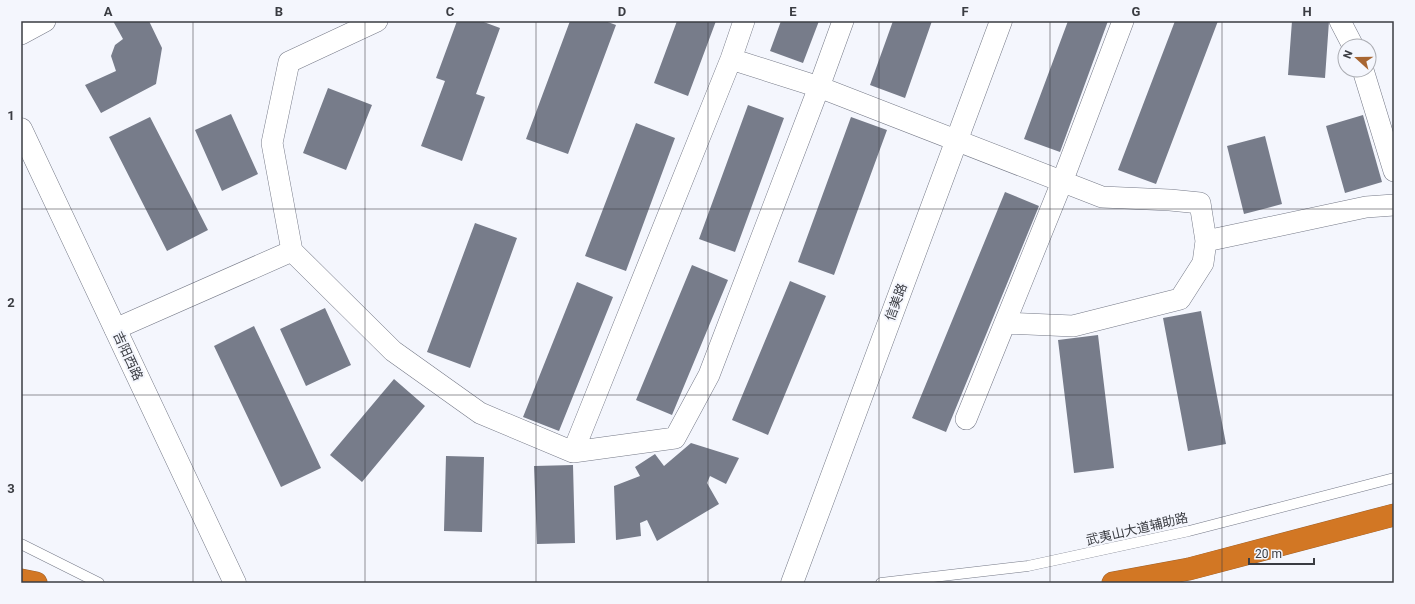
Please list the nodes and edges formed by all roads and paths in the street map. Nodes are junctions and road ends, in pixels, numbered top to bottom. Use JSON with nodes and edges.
{"nodes":[{"id":1,"x":45,"y":21,"type":"edge"},
{"id":2,"x":377,"y":21,"type":"edge"},
{"id":3,"x":744,"y":21,"type":"edge"},
{"id":4,"x":844,"y":21,"type":"edge"},
{"id":5,"x":1001,"y":21,"type":"edge"},
{"id":6,"x":1122,"y":21,"type":"edge"},
{"id":7,"x":1340,"y":21,"type":"edge"},
{"id":8,"x":21,"y":34,"type":"edge"},
{"id":9,"x":1349,"y":38,"type":"edge"},
{"id":10,"x":730,"y":59,"type":"junction"},
{"id":11,"x":1365,"y":78,"type":"edge"},
{"id":12,"x":819,"y":87,"type":"junction"},
{"id":13,"x":21,"y":130,"type":"edge"},
{"id":14,"x":957,"y":140,"type":"junction"},
{"id":15,"x":1394,"y":170,"type":"edge"},
{"id":16,"x":1062,"y":182,"type":"junction"},
{"id":17,"x":1394,"y":205,"type":"edge"},
{"id":18,"x":1206,"y":241,"type":"junction"},
{"id":19,"x":292,"y":252,"type":"junction"},
{"id":20,"x":1005,"y":323,"type":"junction"},
{"id":21,"x":115,"y":328,"type":"junction"},
{"id":22,"x":966,"y":419,"type":"dead end"},
{"id":23,"x":573,"y":452,"type":"junction"},
{"id":24,"x":1394,"y":478,"type":"edge"},
{"id":25,"x":1394,"y":515,"type":"edge"},
{"id":26,"x":21,"y":544,"type":"edge"},
{"id":27,"x":21,"y":580,"type":"edge"},
{"id":28,"x":36,"y":583,"type":"edge"},
{"id":29,"x":99,"y":583,"type":"edge"},
{"id":30,"x":235,"y":583,"type":"edge"},
{"id":31,"x":792,"y":583,"type":"edge"},
{"id":32,"x":881,"y":583,"type":"edge"},
{"id":33,"x":1113,"y":583,"type":"edge"}],
"edges":[{"from":1,"to":8,"type":"street"},
{"from":2,"to":19,"type":"street"},
{"from":3,"to":10,"type":"street"},
{"from":4,"to":12,"type":"street"},
{"from":5,"to":14,"type":"street","name":"信美路"},
{"from":6,"to":16,"type":"street"},
{"from":7,"to":9,"type":"street"},
{"from":10,"to":12,"type":"street"},
{"from":10,"to":23,"type":"street"},
{"from":11,"to":15,"type":"street"},
{"from":12,"to":14,"type":"street"},
{"from":12,"to":23,"type":"street"},
{"from":13,"to":21,"type":"street","name":"吉阳西路"},
{"from":14,"to":16,"type":"street"},
{"from":14,"to":31,"type":"street","name":"信美路"},
{"from":16,"to":18,"type":"street"},
{"from":16,"to":20,"type":"street"},
{"from":17,"to":18,"type":"street"},
{"from":18,"to":20,"type":"street"},
{"from":19,"to":21,"type":"street"},
{"from":19,"to":23,"type":"street"},
{"from":20,"to":22,"type":"street"},
{"from":21,"to":30,"type":"street","name":"吉阳西路"},
{"from":24,"to":32,"type":"lane","name":"武夷山大道辅助路"},
{"from":25,"to":33,"type":"highway"},
{"from":26,"to":29,"type":"lane"},
{"from":27,"to":28,"type":"highway"}]}
